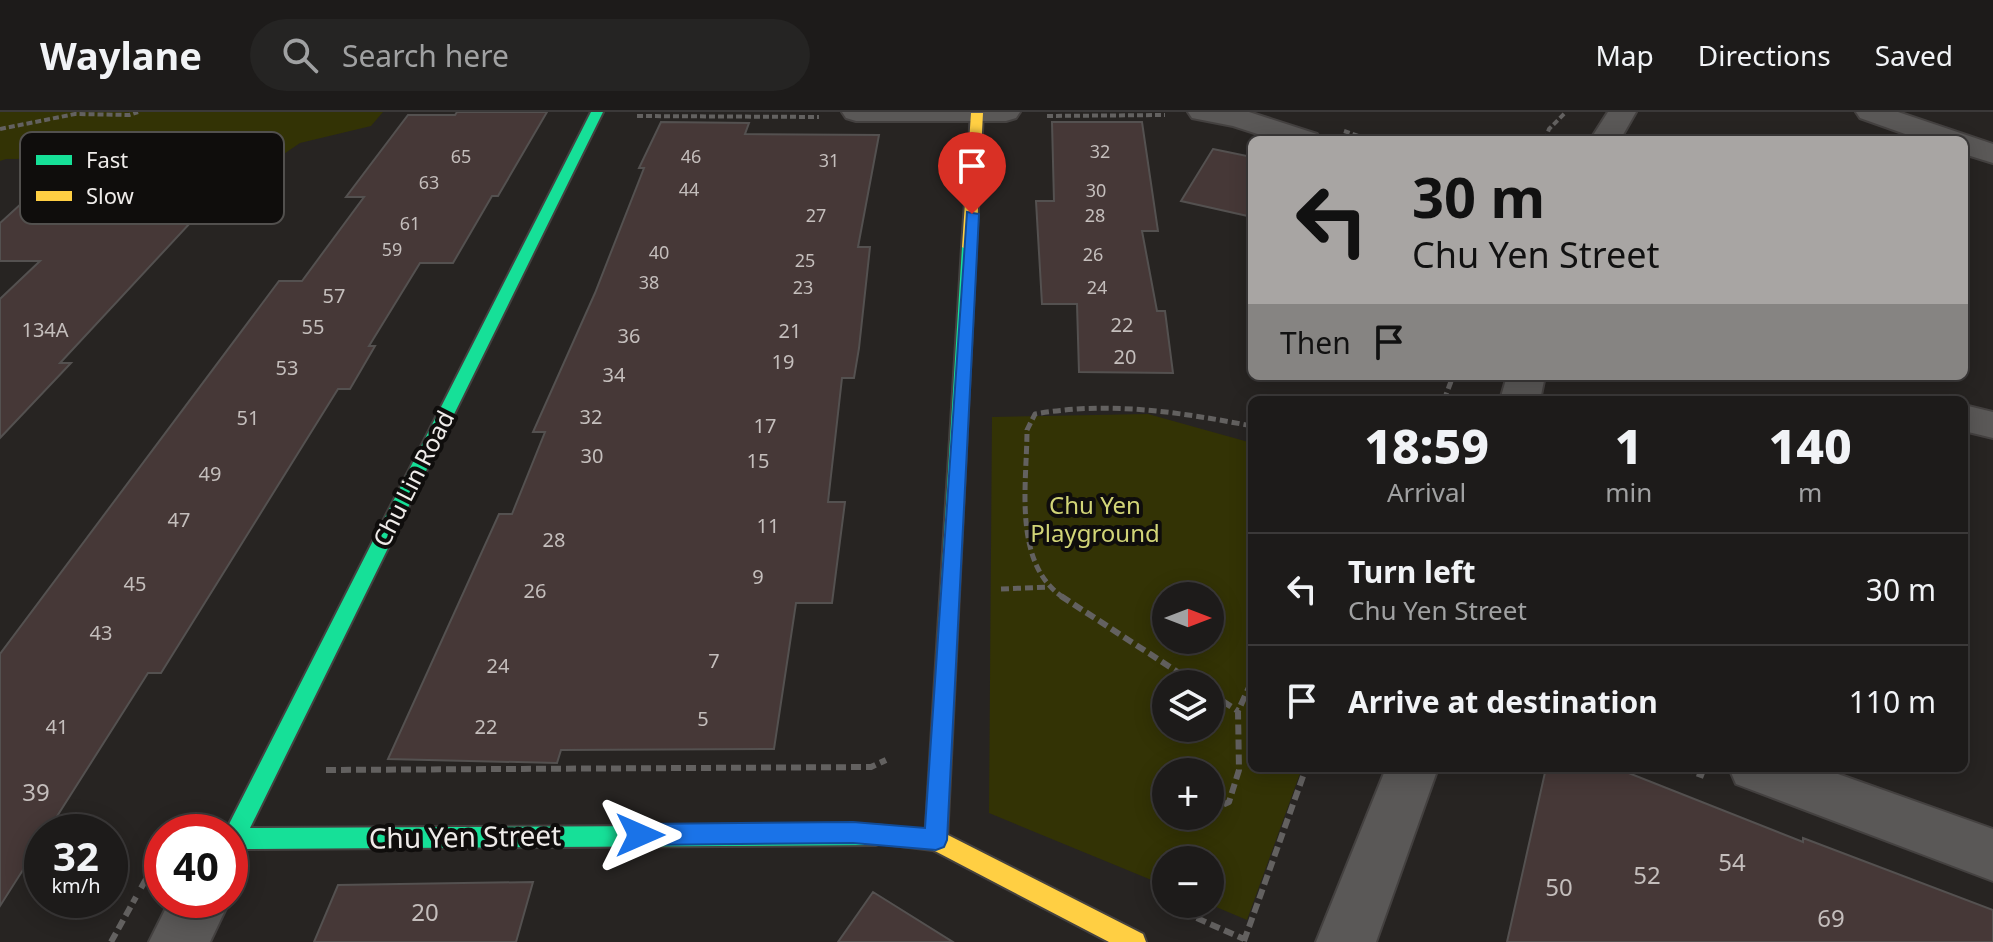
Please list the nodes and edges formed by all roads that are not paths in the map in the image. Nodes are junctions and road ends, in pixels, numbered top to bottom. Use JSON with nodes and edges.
{"nodes":[{"id":1,"x":597,"y":112,"type":"edge"},
{"id":2,"x":856,"y":112,"type":"edge"},
{"id":3,"x":1622,"y":112,"type":"edge"},
{"id":4,"x":1870,"y":112,"type":"edge"},
{"id":5,"x":992,"y":113,"type":"edge"},
{"id":6,"x":1189,"y":114,"type":"edge"},
{"id":7,"x":1294,"y":136,"type":"edge"},
{"id":8,"x":1607,"y":136,"type":"edge"},
{"id":9,"x":1939,"y":136,"type":"edge"},
{"id":10,"x":1968,"y":145,"type":"edge"},
{"id":11,"x":1993,"y":154,"type":"edge"},
{"id":12,"x":1968,"y":419,"type":"edge"},
{"id":13,"x":1993,"y":425,"type":"edge"},
{"id":14,"x":1410,"y":772,"type":"edge"},
{"id":15,"x":1766,"y":772,"type":"edge"},
{"id":16,"x":246,"y":814,"type":"edge"},
{"id":17,"x":936,"y":840,"type":"junction"},
{"id":18,"x":248,"y":842,"type":"edge"},
{"id":19,"x":1993,"y":855,"type":"edge"},
{"id":20,"x":192,"y":918,"type":"edge"},
{"id":21,"x":179,"y":942,"type":"edge"},
{"id":22,"x":1134,"y":942,"type":"edge"},
{"id":23,"x":1346,"y":942,"type":"edge"}],
"edges":[{"from":1,"to":16,"type":"street","name":"Chu Lin Road"},
{"from":2,"to":5,"type":"street"},
{"from":3,"to":8,"type":"street"},
{"from":4,"to":9,"type":"street"},
{"from":5,"to":17,"type":"street"},
{"from":6,"to":7,"type":"street"},
{"from":10,"to":11,"type":"street"},
{"from":12,"to":13,"type":"street"},
{"from":14,"to":23,"type":"street"},
{"from":15,"to":19,"type":"street"},
{"from":17,"to":18,"type":"street","name":"Chu Yen Street"},
{"from":17,"to":22,"type":"street","name":"Chu Yen Street"},
{"from":20,"to":21,"type":"street"}]}
